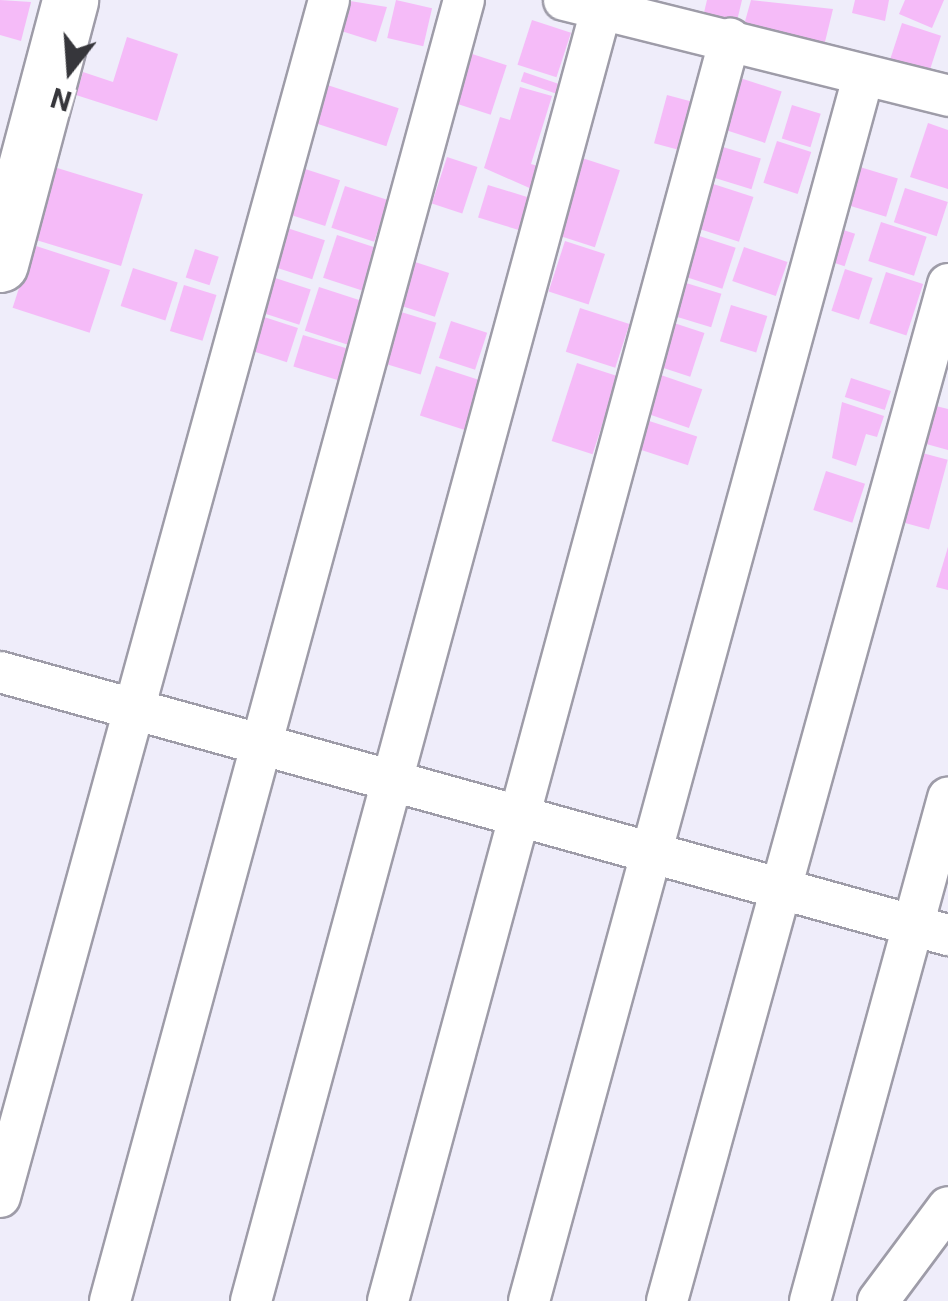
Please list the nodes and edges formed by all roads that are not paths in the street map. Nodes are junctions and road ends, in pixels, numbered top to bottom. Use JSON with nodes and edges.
{"nodes":[{"id":1,"x":70,"y":0,"type":"edge"},
{"id":2,"x":329,"y":0,"type":"edge"},
{"id":3,"x":464,"y":0,"type":"edge"},
{"id":4,"x":582,"y":5,"type":"edge"},
{"id":5,"x":730,"y":39,"type":"junction"},
{"id":6,"x":863,"y":78,"type":"junction"},
{"id":7,"x":948,"y":96,"type":"edge"},
{"id":8,"x":0,"y":264,"type":"edge"},
{"id":9,"x":948,"y":284,"type":"edge"},
{"id":10,"x":0,"y":672,"type":"edge"},
{"id":11,"x":128,"y":709,"type":"junction"},
{"id":12,"x":259,"y":747,"type":"junction"},
{"id":13,"x":391,"y":784,"type":"junction"},
{"id":14,"x":948,"y":798,"type":"edge"},
{"id":15,"x":522,"y":819,"type":"junction"},
{"id":16,"x":656,"y":856,"type":"junction"},
{"id":17,"x":780,"y":889,"type":"junction"},
{"id":18,"x":931,"y":931,"type":"edge"},
{"id":19,"x":0,"y":1197,"type":"edge"},
{"id":20,"x":948,"y":1207,"type":"edge"},
{"id":21,"x":110,"y":1301,"type":"edge"},
{"id":22,"x":250,"y":1301,"type":"edge"},
{"id":23,"x":388,"y":1301,"type":"edge"},
{"id":24,"x":529,"y":1301,"type":"edge"},
{"id":25,"x":667,"y":1301,"type":"edge"},
{"id":26,"x":810,"y":1301,"type":"edge"},
{"id":27,"x":878,"y":1301,"type":"edge"}],
"edges":[{"from":1,"to":8,"type":"street"},
{"from":2,"to":11,"type":"street"},
{"from":3,"to":12,"type":"street"},
{"from":4,"to":5,"type":"street"},
{"from":4,"to":13,"type":"street"},
{"from":5,"to":6,"type":"street"},
{"from":5,"to":15,"type":"street"},
{"from":6,"to":7,"type":"street"},
{"from":6,"to":16,"type":"street"},
{"from":9,"to":17,"type":"street"},
{"from":10,"to":11,"type":"street"},
{"from":11,"to":12,"type":"street"},
{"from":11,"to":19,"type":"street"},
{"from":12,"to":13,"type":"street"},
{"from":12,"to":21,"type":"street"},
{"from":13,"to":15,"type":"street"},
{"from":13,"to":22,"type":"street"},
{"from":14,"to":18,"type":"street"},
{"from":15,"to":16,"type":"street"},
{"from":15,"to":23,"type":"street"},
{"from":16,"to":17,"type":"street"},
{"from":16,"to":24,"type":"street"},
{"from":17,"to":18,"type":"street"},
{"from":17,"to":25,"type":"street"},
{"from":18,"to":26,"type":"street"},
{"from":20,"to":27,"type":"street"}]}
